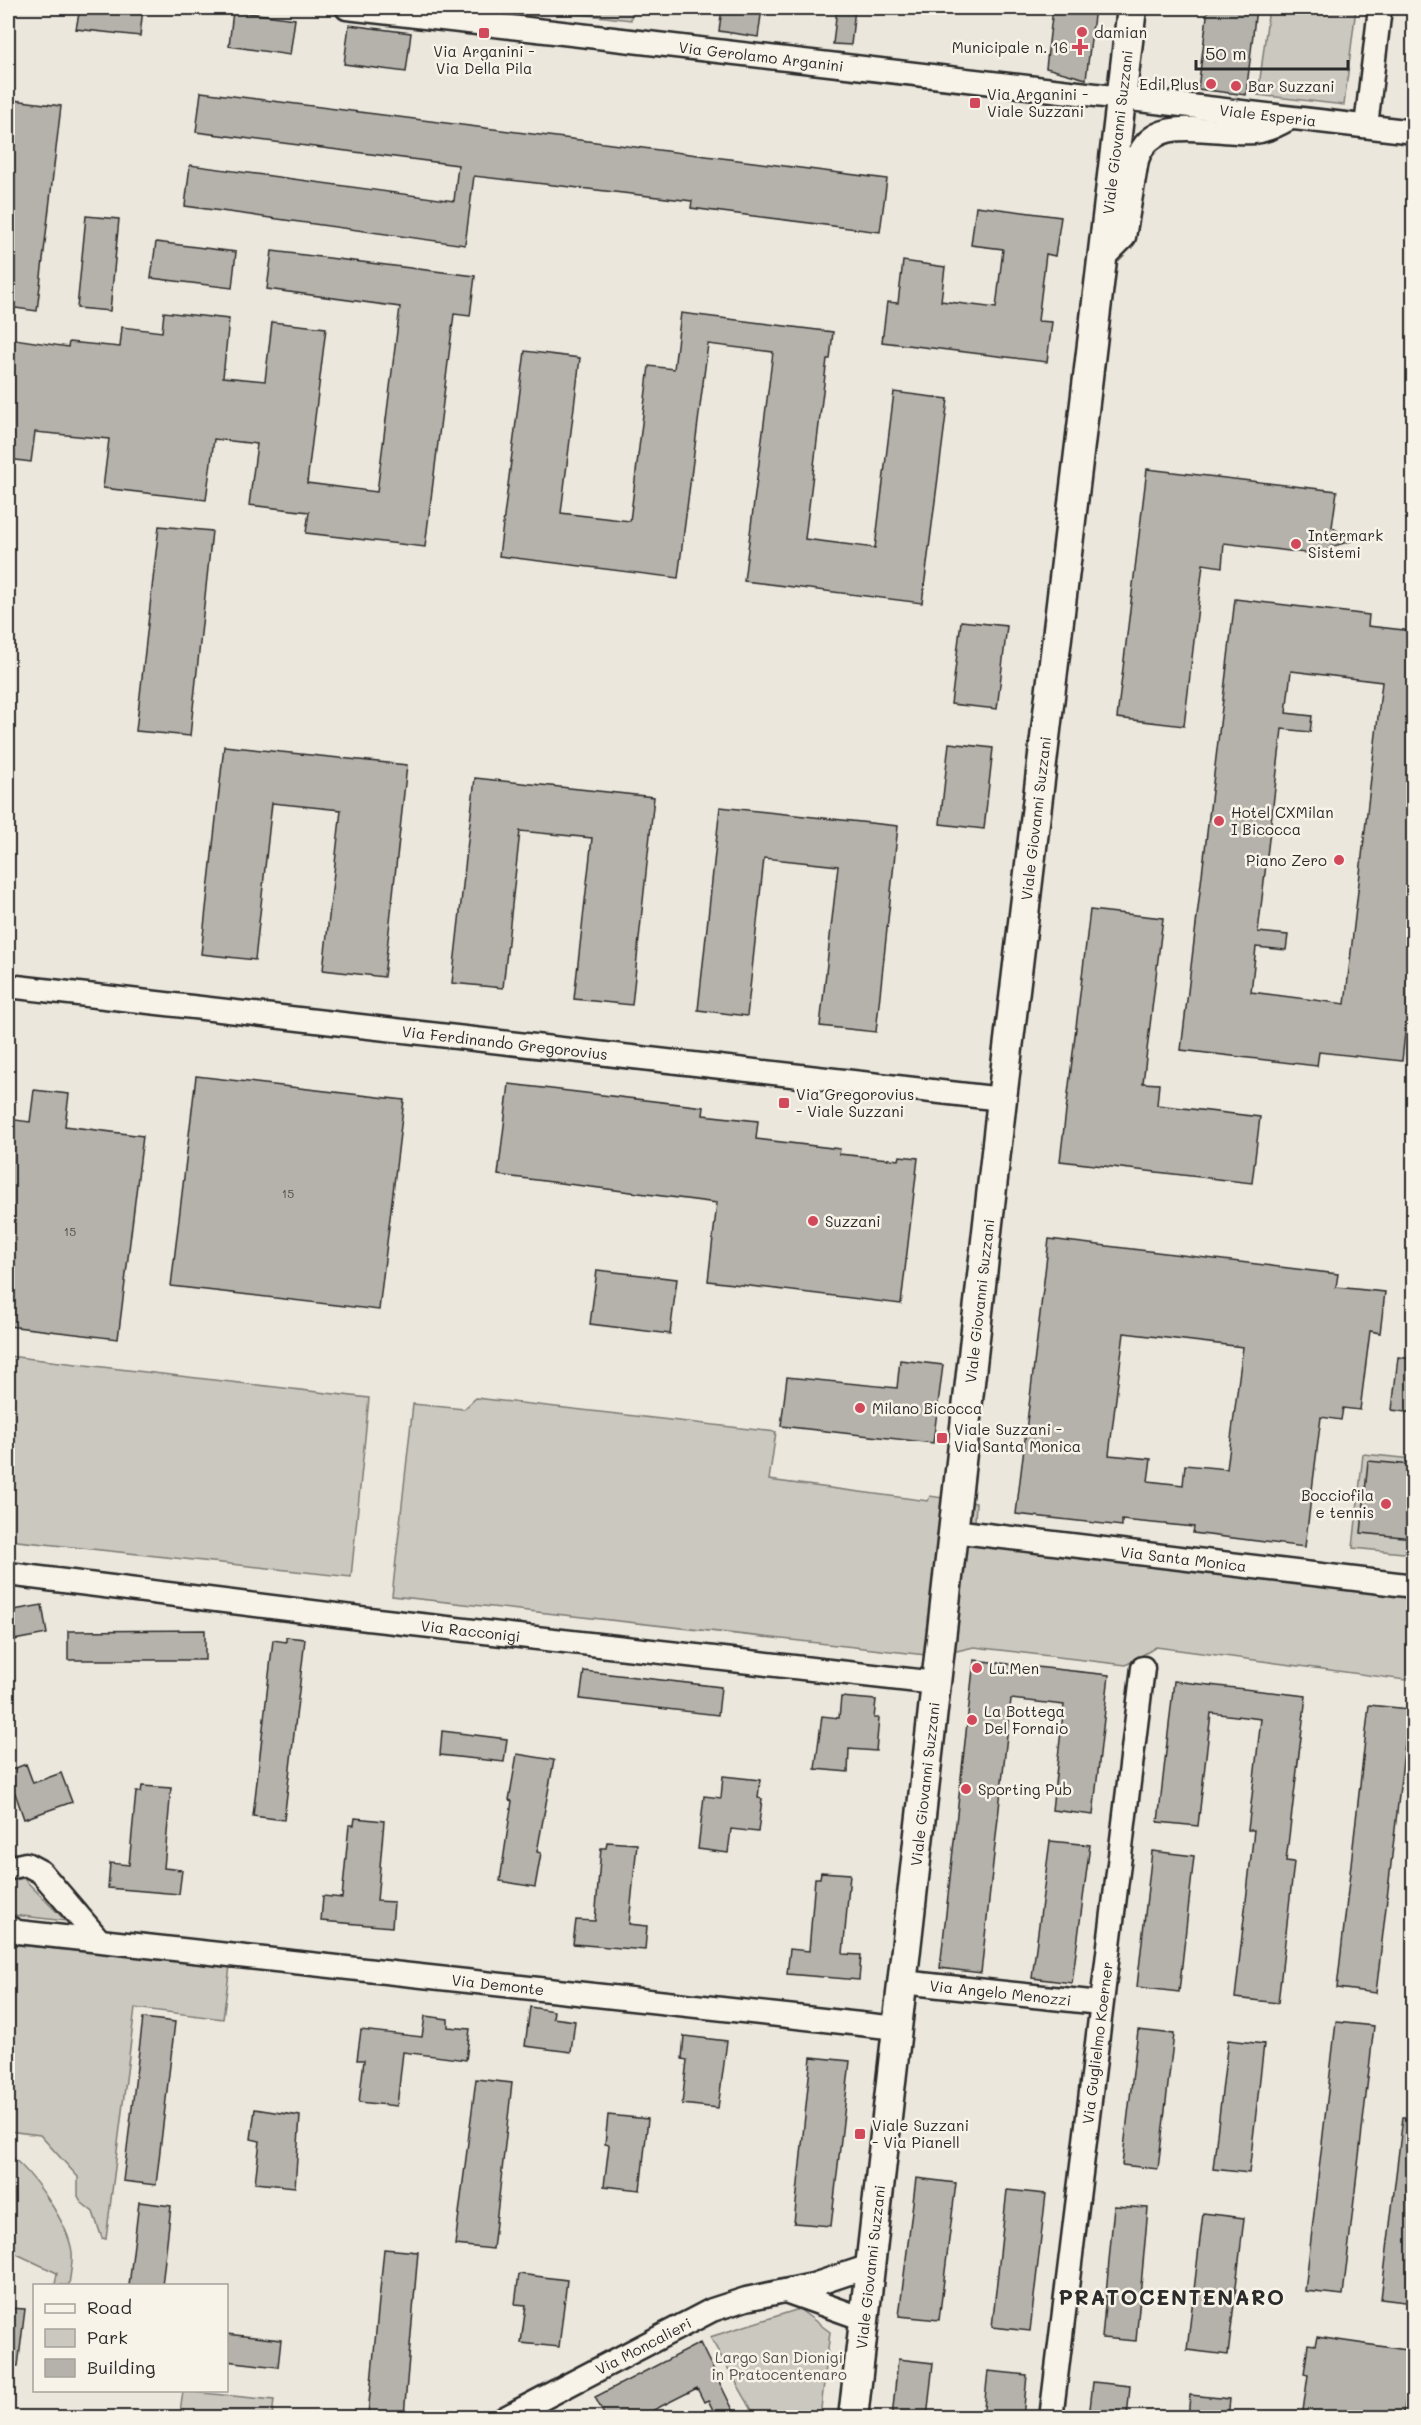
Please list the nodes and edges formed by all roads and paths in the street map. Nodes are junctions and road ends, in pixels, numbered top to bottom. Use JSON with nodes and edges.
{"nodes":[{"id":1,"x":347,"y":8,"type":"edge"},
{"id":2,"x":1132,"y":8,"type":"edge"},
{"id":3,"x":1380,"y":8,"type":"edge"},
{"id":4,"x":398,"y":11,"type":"edge"},
{"id":5,"x":1121,"y":99,"type":"junction"},
{"id":6,"x":1291,"y":118,"type":"junction"},
{"id":7,"x":1366,"y":126,"type":"junction"},
{"id":8,"x":1413,"y":132,"type":"edge"},
{"id":9,"x":1103,"y":258,"type":"junction"},
{"id":10,"x":8,"y":986,"type":"edge"},
{"id":11,"x":1002,"y":1099,"type":"junction"},
{"id":12,"x":953,"y":1530,"type":"junction"},
{"id":13,"x":8,"y":1574,"type":"edge"},
{"id":14,"x":1413,"y":1586,"type":"edge"},
{"id":15,"x":1143,"y":1668,"type":"dead end"},
{"id":16,"x":936,"y":1683,"type":"junction"},
{"id":17,"x":8,"y":1868,"type":"edge"},
{"id":18,"x":8,"y":1928,"type":"edge"},
{"id":19,"x":99,"y":1940,"type":"junction"},
{"id":20,"x":902,"y":1982,"type":"junction"},
{"id":21,"x":1100,"y":2003,"type":"junction"},
{"id":22,"x":897,"y":2028,"type":"junction"},
{"id":23,"x":870,"y":2266,"type":"junction"},
{"id":24,"x":788,"y":2292,"type":"junction"},
{"id":25,"x":864,"y":2319,"type":"junction"},
{"id":26,"x":506,"y":2418,"type":"edge"},
{"id":27,"x":853,"y":2418,"type":"edge"},
{"id":28,"x":1052,"y":2418,"type":"edge"}],
"edges":[{"from":1,"to":4,"type":"street","name":"Via Gerolamo Arganini"},
{"from":2,"to":5,"type":"street","name":"Viale Giovanni Suzzani"},
{"from":3,"to":7,"type":"street"},
{"from":4,"to":5,"type":"street","name":"Via Gerolamo Arganini"},
{"from":5,"to":6,"type":"street","name":"Viale Esperia"},
{"from":5,"to":9,"type":"street","name":"Viale Giovanni Suzzani"},
{"from":6,"to":7,"type":"street","name":"Viale Esperia"},
{"from":6,"to":9,"type":"street","name":"Viale Giovanni Suzzani"},
{"from":7,"to":8,"type":"street","name":"Viale Esperia"},
{"from":9,"to":11,"type":"street","name":"Viale Giovanni Suzzani"},
{"from":10,"to":11,"type":"street","name":"Via Ferdinando Gregorovius"},
{"from":11,"to":12,"type":"street","name":"Viale Giovanni Suzzani"},
{"from":12,"to":14,"type":"street","name":"Via Santa Monica"},
{"from":12,"to":16,"type":"street","name":"Viale Giovanni Suzzani"},
{"from":13,"to":16,"type":"street","name":"Via Racconigi"},
{"from":15,"to":21,"type":"street","name":"Via Guglielmo Koerner"},
{"from":16,"to":20,"type":"street","name":"Viale Giovanni Suzzani"},
{"from":17,"to":19,"type":"street"},
{"from":18,"to":19,"type":"street","name":"Via Demonte"},
{"from":19,"to":22,"type":"street","name":"Via Demonte"},
{"from":20,"to":21,"type":"street","name":"Via Angelo Menozzi"},
{"from":20,"to":22,"type":"street","name":"Viale Giovanni Suzzani"},
{"from":21,"to":28,"type":"street","name":"Via Guglielmo Koerner"},
{"from":22,"to":23,"type":"street","name":"Viale Giovanni Suzzani"},
{"from":23,"to":24,"type":"street","name":"Via Moncalieri"},
{"from":23,"to":25,"type":"street","name":"Viale Giovanni Suzzani"},
{"from":24,"to":25,"type":"street","name":"Via Moncalieri"},
{"from":24,"to":26,"type":"street","name":"Via Moncalieri"},
{"from":25,"to":27,"type":"street","name":"Viale Giovanni Suzzani"}]}
